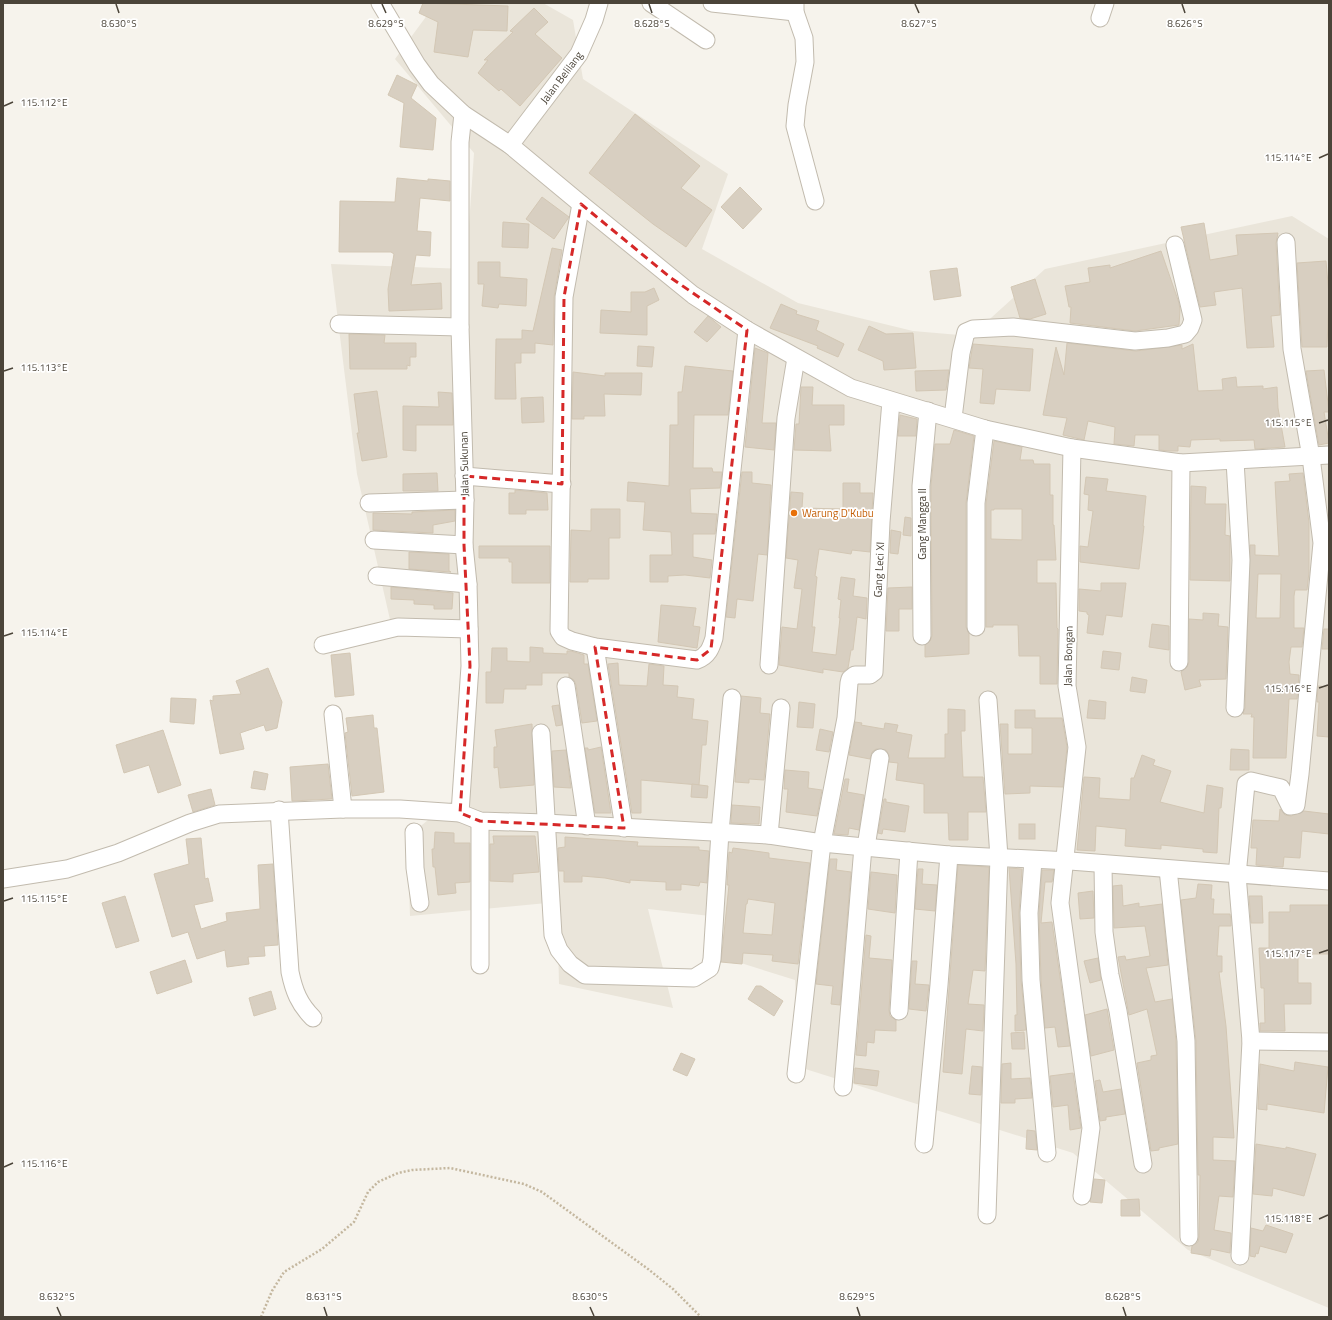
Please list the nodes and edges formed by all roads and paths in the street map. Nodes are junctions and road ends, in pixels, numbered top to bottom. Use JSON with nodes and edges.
{"nodes":[{"id":1,"x":380,"y":3,"type":"edge"},
{"id":2,"x":599,"y":3,"type":"edge"},
{"id":3,"x":651,"y":3,"type":"edge"},
{"id":4,"x":712,"y":3,"type":"edge"},
{"id":5,"x":795,"y":7,"type":"edge"},
{"id":6,"x":706,"y":40,"type":"dead end"},
{"id":7,"x":463,"y":114,"type":"junction"},
{"id":8,"x":510,"y":145,"type":"junction"},
{"id":9,"x":815,"y":201,"type":"dead end"},
{"id":10,"x":581,"y":204,"type":"junction"},
{"id":11,"x":1286,"y":242,"type":"dead end"},
{"id":12,"x":1175,"y":246,"type":"dead end"},
{"id":13,"x":339,"y":324,"type":"dead end"},
{"id":14,"x":460,"y":327,"type":"junction"},
{"id":15,"x":747,"y":330,"type":"junction"},
{"id":16,"x":796,"y":358,"type":"junction"},
{"id":17,"x":891,"y":401,"type":"junction"},
{"id":18,"x":928,"y":411,"type":"junction"},
{"id":19,"x":953,"y":418,"type":"junction"},
{"id":20,"x":985,"y":429,"type":"junction"},
{"id":21,"x":1072,"y":448,"type":"junction"},
{"id":22,"x":1329,"y":455,"type":"edge"},
{"id":23,"x":1311,"y":457,"type":"junction"},
{"id":24,"x":1235,"y":461,"type":"junction"},
{"id":25,"x":1181,"y":463,"type":"junction"},
{"id":26,"x":464,"y":476,"type":"junction"},
{"id":27,"x":562,"y":484,"type":"junction"},
{"id":28,"x":465,"y":500,"type":"junction"},
{"id":29,"x":369,"y":503,"type":"dead end"},
{"id":30,"x":374,"y":540,"type":"dead end"},
{"id":31,"x":464,"y":544,"type":"junction"},
{"id":32,"x":377,"y":576,"type":"dead end"},
{"id":33,"x":468,"y":584,"type":"junction"},
{"id":34,"x":976,"y":627,"type":"dead end"},
{"id":35,"x":469,"y":629,"type":"junction"},
{"id":36,"x":922,"y":636,"type":"dead end"},
{"id":37,"x":323,"y":645,"type":"dead end"},
{"id":38,"x":595,"y":647,"type":"junction"},
{"id":39,"x":1179,"y":662,"type":"dead end"},
{"id":40,"x":769,"y":665,"type":"dead end"},
{"id":41,"x":566,"y":686,"type":"dead end"},
{"id":42,"x":732,"y":698,"type":"dead end"},
{"id":43,"x":988,"y":700,"type":"dead end"},
{"id":44,"x":781,"y":708,"type":"dead end"},
{"id":45,"x":1235,"y":708,"type":"dead end"},
{"id":46,"x":333,"y":714,"type":"dead end"},
{"id":47,"x":541,"y":733,"type":"dead end"},
{"id":48,"x":880,"y":758,"type":"dead end"},
{"id":49,"x":343,"y":809,"type":"junction"},
{"id":50,"x":279,"y":810,"type":"junction"},
{"id":51,"x":460,"y":813,"type":"junction"},
{"id":52,"x":480,"y":822,"type":"junction"},
{"id":53,"x":545,"y":822,"type":"junction"},
{"id":54,"x":415,"y":823,"type":"junction"},
{"id":55,"x":587,"y":826,"type":"junction"},
{"id":56,"x":624,"y":828,"type":"junction"},
{"id":57,"x":720,"y":832,"type":"junction"},
{"id":58,"x":770,"y":835,"type":"junction"},
{"id":59,"x":822,"y":843,"type":"junction"},
{"id":60,"x":864,"y":847,"type":"junction"},
{"id":61,"x":909,"y":851,"type":"junction"},
{"id":62,"x":949,"y":855,"type":"junction"},
{"id":63,"x":999,"y":857,"type":"junction"},
{"id":64,"x":1033,"y":860,"type":"junction"},
{"id":65,"x":1064,"y":862,"type":"junction"},
{"id":66,"x":1102,"y":864,"type":"junction"},
{"id":67,"x":1168,"y":869,"type":"junction"},
{"id":68,"x":1237,"y":875,"type":"junction"},
{"id":69,"x":3,"y":879,"type":"edge"},
{"id":70,"x":1329,"y":881,"type":"edge"},
{"id":71,"x":420,"y":903,"type":"dead end"},
{"id":72,"x":480,"y":966,"type":"dead end"},
{"id":73,"x":899,"y":1011,"type":"dead end"},
{"id":74,"x":313,"y":1018,"type":"dead end"},
{"id":75,"x":1251,"y":1041,"type":"junction"},
{"id":76,"x":1329,"y":1042,"type":"edge"},
{"id":77,"x":796,"y":1074,"type":"dead end"},
{"id":78,"x":843,"y":1087,"type":"dead end"},
{"id":79,"x":924,"y":1144,"type":"dead end"},
{"id":80,"x":1047,"y":1153,"type":"dead end"},
{"id":81,"x":1143,"y":1164,"type":"dead end"},
{"id":82,"x":1082,"y":1196,"type":"dead end"},
{"id":83,"x":987,"y":1214,"type":"dead end"},
{"id":84,"x":1189,"y":1236,"type":"dead end"},
{"id":85,"x":1240,"y":1256,"type":"dead end"},
{"id":86,"x":261,"y":1317,"type":"edge"},
{"id":87,"x":701,"y":1317,"type":"edge"}],
"edges":[{"from":1,"to":7,"type":"street"},
{"from":2,"to":8,"type":"street","name":"Jalan Belilang"},
{"from":3,"to":6,"type":"street"},
{"from":4,"to":5,"type":"street"},
{"from":5,"to":9,"type":"street"},
{"from":7,"to":8,"type":"street"},
{"from":7,"to":14,"type":"street","name":"Jalan Sukunan"},
{"from":8,"to":10,"type":"street"},
{"from":10,"to":15,"type":"street"},
{"from":10,"to":27,"type":"street"},
{"from":11,"to":23,"type":"street"},
{"from":12,"to":19,"type":"street"},
{"from":13,"to":14,"type":"street"},
{"from":14,"to":26,"type":"street","name":"Jalan Sukunan"},
{"from":15,"to":16,"type":"street"},
{"from":15,"to":38,"type":"street"},
{"from":16,"to":17,"type":"street"},
{"from":16,"to":40,"type":"street"},
{"from":17,"to":18,"type":"street"},
{"from":17,"to":59,"type":"street","name":"Gang Leci XI"},
{"from":18,"to":19,"type":"street"},
{"from":18,"to":36,"type":"street","name":"Gang Mangga II"},
{"from":19,"to":20,"type":"street"},
{"from":20,"to":21,"type":"street"},
{"from":20,"to":34,"type":"street"},
{"from":21,"to":25,"type":"street"},
{"from":21,"to":65,"type":"street","name":"Jalan Bongan"},
{"from":22,"to":23,"type":"street"},
{"from":23,"to":24,"type":"street"},
{"from":23,"to":68,"type":"street"},
{"from":24,"to":25,"type":"street"},
{"from":24,"to":45,"type":"street"},
{"from":25,"to":39,"type":"street"},
{"from":26,"to":27,"type":"street"},
{"from":26,"to":28,"type":"street","name":"Jalan Sukunan"},
{"from":27,"to":38,"type":"street"},
{"from":28,"to":29,"type":"street"},
{"from":28,"to":31,"type":"street","name":"Jalan Sukunan"},
{"from":30,"to":31,"type":"street"},
{"from":31,"to":33,"type":"street","name":"Jalan Sukunan"},
{"from":32,"to":33,"type":"street"},
{"from":33,"to":35,"type":"street","name":"Jalan Sukunan"},
{"from":35,"to":37,"type":"street"},
{"from":35,"to":51,"type":"street","name":"Jalan Sukunan"},
{"from":38,"to":56,"type":"street"},
{"from":41,"to":55,"type":"street"},
{"from":42,"to":57,"type":"street"},
{"from":43,"to":63,"type":"street"},
{"from":44,"to":58,"type":"street"},
{"from":46,"to":49,"type":"street"},
{"from":47,"to":53,"type":"street"},
{"from":48,"to":60,"type":"street"},
{"from":49,"to":50,"type":"street"},
{"from":49,"to":54,"type":"street"},
{"from":50,"to":69,"type":"street"},
{"from":50,"to":74,"type":"street"},
{"from":51,"to":52,"type":"street"},
{"from":51,"to":54,"type":"street"},
{"from":52,"to":53,"type":"street"},
{"from":52,"to":72,"type":"street"},
{"from":53,"to":55,"type":"street"},
{"from":53,"to":57,"type":"street"},
{"from":54,"to":71,"type":"street"},
{"from":55,"to":56,"type":"street"},
{"from":56,"to":57,"type":"street"},
{"from":57,"to":58,"type":"street"},
{"from":58,"to":59,"type":"street"},
{"from":59,"to":60,"type":"street"},
{"from":59,"to":77,"type":"street"},
{"from":60,"to":61,"type":"street"},
{"from":60,"to":78,"type":"street"},
{"from":61,"to":62,"type":"street"},
{"from":61,"to":73,"type":"street"},
{"from":62,"to":63,"type":"street"},
{"from":62,"to":79,"type":"street"},
{"from":63,"to":64,"type":"street"},
{"from":63,"to":83,"type":"street"},
{"from":64,"to":65,"type":"street"},
{"from":64,"to":80,"type":"street"},
{"from":65,"to":66,"type":"street"},
{"from":65,"to":82,"type":"street","name":"Jalan Bongan"},
{"from":66,"to":67,"type":"street"},
{"from":66,"to":81,"type":"street"},
{"from":67,"to":68,"type":"street"},
{"from":67,"to":84,"type":"street"},
{"from":68,"to":70,"type":"street"},
{"from":68,"to":75,"type":"street"},
{"from":75,"to":76,"type":"street"},
{"from":75,"to":85,"type":"street"},
{"from":86,"to":87,"type":"path"}]}
